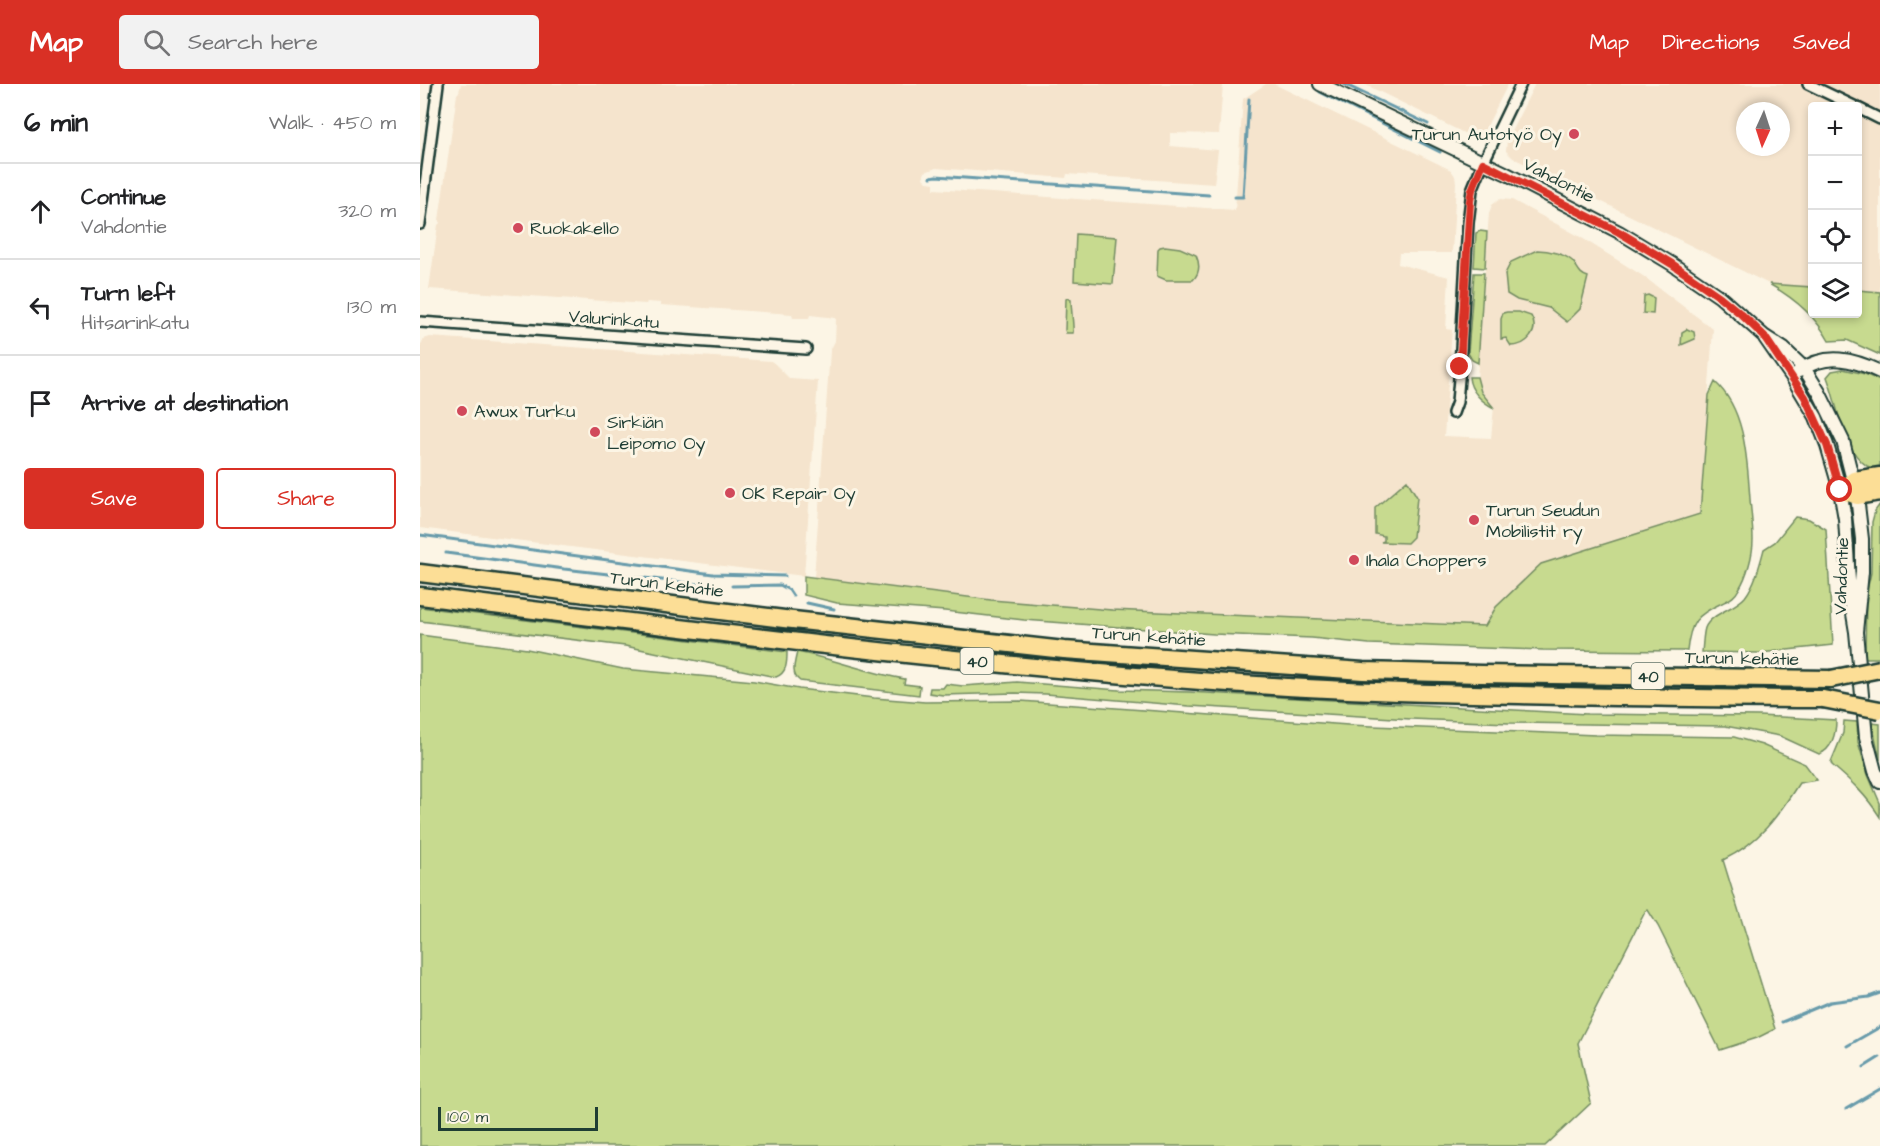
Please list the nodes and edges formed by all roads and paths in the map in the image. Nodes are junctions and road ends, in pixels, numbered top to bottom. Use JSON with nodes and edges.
{"nodes":[{"id":1,"x":438,"y":84,"type":"edge"},
{"id":2,"x":1320,"y":84,"type":"edge"},
{"id":3,"x":1521,"y":84,"type":"edge"},
{"id":4,"x":1808,"y":84,"type":"edge"},
{"id":5,"x":1846,"y":102,"type":"edge"},
{"id":6,"x":1862,"y":110,"type":"edge"},
{"id":7,"x":1880,"y":119,"type":"edge"},
{"id":8,"x":1483,"y":163,"type":"junction"},
{"id":9,"x":420,"y":225,"type":"edge"},
{"id":10,"x":420,"y":322,"type":"edge"},
{"id":11,"x":1764,"y":336,"type":"junction"},
{"id":12,"x":806,"y":349,"type":"dead end"},
{"id":13,"x":1804,"y":368,"type":"junction"},
{"id":14,"x":1880,"y":372,"type":"edge"},
{"id":15,"x":1792,"y":377,"type":"junction"},
{"id":16,"x":1454,"y":413,"type":"dead end"},
{"id":17,"x":1880,"y":476,"type":"edge"},
{"id":18,"x":1856,"y":488,"type":"junction"},
{"id":19,"x":1840,"y":490,"type":"junction"},
{"id":20,"x":1880,"y":492,"type":"edge"},
{"id":21,"x":420,"y":573,"type":"edge"},
{"id":22,"x":420,"y":596,"type":"edge"},
{"id":23,"x":1856,"y":632,"type":"junction"},
{"id":24,"x":1880,"y":669,"type":"edge"},
{"id":25,"x":1823,"y":679,"type":"junction"},
{"id":26,"x":1880,"y":679,"type":"edge"},
{"id":27,"x":1818,"y":699,"type":"junction"},
{"id":28,"x":1880,"y":700,"type":"edge"},
{"id":29,"x":1880,"y":710,"type":"edge"},
{"id":30,"x":1880,"y":782,"type":"edge"}],
"edges":[{"from":1,"to":9,"type":"street"},
{"from":2,"to":8,"type":"street","name":"Vahdontie"},
{"from":3,"to":8,"type":"street"},
{"from":4,"to":5,"type":"street"},
{"from":6,"to":7,"type":"street"},
{"from":8,"to":11,"type":"street","name":"Vahdontie"},
{"from":8,"to":16,"type":"street"},
{"from":10,"to":12,"type":"street","name":"Valurinkatu"},
{"from":11,"to":13,"type":"street","name":"Vahdontie"},
{"from":11,"to":15,"type":"street","name":"Vahdontie"},
{"from":13,"to":14,"type":"street"},
{"from":13,"to":15,"type":"street"},
{"from":13,"to":18,"type":"street","name":"Vahdontie"},
{"from":15,"to":19,"type":"street","name":"Vahdontie"},
{"from":17,"to":18,"type":"highway"},
{"from":18,"to":19,"type":"highway"},
{"from":18,"to":20,"type":"highway"},
{"from":18,"to":23,"type":"street","name":"Vahdontie"},
{"from":19,"to":23,"type":"street","name":"Vahdontie"},
{"from":21,"to":25,"type":"highway","name":"Turun kehätie","number":"40"},
{"from":22,"to":27,"type":"highway","number":"40"},
{"from":23,"to":30,"type":"street","name":"Vahdontie"},
{"from":24,"to":25,"type":"highway","bridge":true},
{"from":25,"to":26,"type":"highway","name":"Turun kehätie","number":"40","bridge":true},
{"from":27,"to":28,"type":"highway","number":"40","bridge":true},
{"from":27,"to":29,"type":"highway","bridge":true}]}
